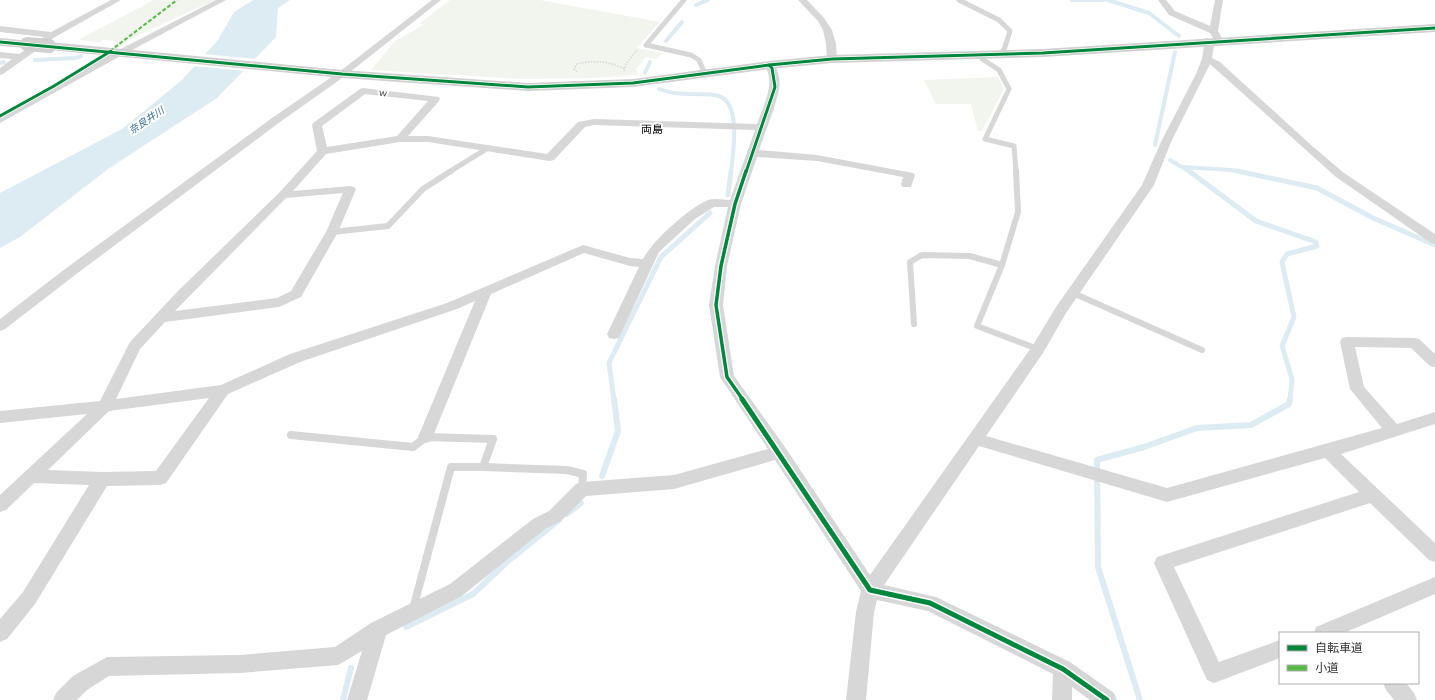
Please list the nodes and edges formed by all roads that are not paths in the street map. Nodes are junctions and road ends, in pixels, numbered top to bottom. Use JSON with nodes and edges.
{"nodes":[{"id":1,"x":117,"y":0,"type":"edge"},
{"id":2,"x":222,"y":0,"type":"edge"},
{"id":3,"x":437,"y":0,"type":"edge"},
{"id":4,"x":684,"y":0,"type":"edge"},
{"id":5,"x":802,"y":0,"type":"edge"},
{"id":6,"x":959,"y":0,"type":"edge"},
{"id":7,"x":1162,"y":0,"type":"edge"},
{"id":8,"x":1219,"y":0,"type":"edge"},
{"id":9,"x":1435,"y":28,"type":"edge"},
{"id":10,"x":0,"y":29,"type":"edge"},
{"id":11,"x":1213,"y":38,"type":"junction"},
{"id":12,"x":50,"y":40,"type":"junction"},
{"id":13,"x":0,"y":42,"type":"edge"},
{"id":14,"x":122,"y":53,"type":"junction"},
{"id":15,"x":980,"y":54,"type":"junction"},
{"id":16,"x":998,"y":54,"type":"junction"},
{"id":17,"x":0,"y":55,"type":"edge"},
{"id":18,"x":20,"y":57,"type":"junction"},
{"id":19,"x":832,"y":59,"type":"junction"},
{"id":20,"x":1207,"y":59,"type":"junction"},
{"id":21,"x":769,"y":64,"type":"junction"},
{"id":22,"x":0,"y":72,"type":"edge"},
{"id":23,"x":339,"y":73,"type":"junction"},
{"id":24,"x":705,"y":74,"type":"junction"},
{"id":25,"x":0,"y":120,"type":"edge"},
{"id":26,"x":760,"y":126,"type":"junction"},
{"id":27,"x":400,"y":138,"type":"junction"},
{"id":28,"x":488,"y":148,"type":"junction"},
{"id":29,"x":323,"y":151,"type":"junction"},
{"id":30,"x":752,"y":153,"type":"junction"},
{"id":31,"x":907,"y":185,"type":"dead end"},
{"id":32,"x":283,"y":195,"type":"junction"},
{"id":33,"x":735,"y":204,"type":"junction"},
{"id":34,"x":332,"y":232,"type":"junction"},
{"id":35,"x":1435,"y":240,"type":"edge"},
{"id":36,"x":647,"y":263,"type":"junction"},
{"id":37,"x":1002,"y":265,"type":"junction"},
{"id":38,"x":485,"y":292,"type":"junction"},
{"id":39,"x":1073,"y":293,"type":"junction"},
{"id":40,"x":161,"y":318,"type":"junction"},
{"id":41,"x":914,"y":324,"type":"dead end"},
{"id":42,"x":0,"y":326,"type":"edge"},
{"id":43,"x":614,"y":334,"type":"dead end"},
{"id":44,"x":1038,"y":349,"type":"junction"},
{"id":45,"x":1202,"y":350,"type":"dead end"},
{"id":46,"x":1435,"y":362,"type":"edge"},
{"id":47,"x":223,"y":390,"type":"junction"},
{"id":48,"x":106,"y":406,"type":"junction"},
{"id":49,"x":0,"y":417,"type":"edge"},
{"id":50,"x":1432,"y":422,"type":"edge"},
{"id":51,"x":1394,"y":431,"type":"junction"},
{"id":52,"x":291,"y":435,"type":"dead end"},
{"id":53,"x":426,"y":437,"type":"junction"},
{"id":54,"x":976,"y":439,"type":"junction"},
{"id":55,"x":1328,"y":451,"type":"junction"},
{"id":56,"x":778,"y":452,"type":"junction"},
{"id":57,"x":483,"y":467,"type":"junction"},
{"id":58,"x":32,"y":476,"type":"junction"},
{"id":59,"x":102,"y":479,"type":"junction"},
{"id":60,"x":582,"y":489,"type":"junction"},
{"id":61,"x":1373,"y":496,"type":"junction"},
{"id":62,"x":0,"y":505,"type":"edge"},
{"id":63,"x":1435,"y":554,"type":"edge"},
{"id":64,"x":1435,"y":585,"type":"edge"},
{"id":65,"x":870,"y":590,"type":"junction"},
{"id":66,"x":413,"y":612,"type":"junction"},
{"id":67,"x":378,"y":629,"type":"junction"},
{"id":68,"x":1349,"y":629,"type":"edge"},
{"id":69,"x":1330,"y":632,"type":"edge"},
{"id":70,"x":0,"y":633,"type":"edge"},
{"id":71,"x":1279,"y":649,"type":"edge"},
{"id":72,"x":1063,"y":669,"type":"junction"},
{"id":73,"x":1394,"y":684,"type":"edge"},
{"id":74,"x":63,"y":700,"type":"edge"},
{"id":75,"x":357,"y":700,"type":"edge"},
{"id":76,"x":856,"y":700,"type":"edge"},
{"id":77,"x":1062,"y":700,"type":"edge"},
{"id":78,"x":1107,"y":700,"type":"edge"},
{"id":79,"x":1407,"y":700,"type":"edge"}],
"edges":[{"from":1,"to":12,"type":"street"},
{"from":2,"to":14,"type":"street"},
{"from":3,"to":23,"type":"street"},
{"from":4,"to":24,"type":"lane"},
{"from":5,"to":19,"type":"street"},
{"from":6,"to":16,"type":"lane"},
{"from":7,"to":11,"type":"street"},
{"from":8,"to":11,"type":"street"},
{"from":9,"to":11,"type":"street"},
{"from":10,"to":12,"type":"street"},
{"from":11,"to":16,"type":"street"},
{"from":11,"to":20,"type":"street"},
{"from":12,"to":13,"type":"street","bridge":true},
{"from":12,"to":14,"type":"street"},
{"from":12,"to":18,"type":"street"},
{"from":14,"to":23,"type":"street"},
{"from":14,"to":25,"type":"street"},
{"from":15,"to":16,"type":"street"},
{"from":15,"to":19,"type":"street"},
{"from":15,"to":37,"type":"lane"},
{"from":17,"to":18,"type":"street"},
{"from":18,"to":22,"type":"street"},
{"from":19,"to":21,"type":"street"},
{"from":20,"to":35,"type":"street"},
{"from":20,"to":39,"type":"street"},
{"from":21,"to":24,"type":"street"},
{"from":21,"to":26,"type":"street"},
{"from":23,"to":24,"type":"street"},
{"from":23,"to":42,"type":"street"},
{"from":26,"to":28,"type":"street"},
{"from":26,"to":30,"type":"street"},
{"from":27,"to":28,"type":"street"},
{"from":27,"to":29,"type":"street"},
{"from":27,"to":29,"type":"street","name":"ｗ"},
{"from":28,"to":34,"type":"lane"},
{"from":29,"to":32,"type":"street"},
{"from":30,"to":31,"type":"street"},
{"from":30,"to":33,"type":"street"},
{"from":32,"to":34,"type":"street"},
{"from":32,"to":40,"type":"street"},
{"from":33,"to":36,"type":"street"},
{"from":33,"to":56,"type":"street"},
{"from":34,"to":40,"type":"street"},
{"from":36,"to":38,"type":"street"},
{"from":36,"to":43,"type":"street"},
{"from":37,"to":41,"type":"lane"},
{"from":37,"to":44,"type":"lane"},
{"from":38,"to":47,"type":"street"},
{"from":38,"to":53,"type":"street"},
{"from":39,"to":44,"type":"street"},
{"from":39,"to":45,"type":"lane"},
{"from":40,"to":48,"type":"street"},
{"from":44,"to":54,"type":"street"},
{"from":46,"to":51,"type":"street"},
{"from":47,"to":48,"type":"street"},
{"from":47,"to":59,"type":"street"},
{"from":48,"to":49,"type":"street"},
{"from":48,"to":58,"type":"street"},
{"from":50,"to":51,"type":"street"},
{"from":51,"to":55,"type":"street"},
{"from":52,"to":53,"type":"lane"},
{"from":53,"to":57,"type":"lane"},
{"from":54,"to":55,"type":"street"},
{"from":54,"to":65,"type":"street"},
{"from":55,"to":61,"type":"street"},
{"from":56,"to":60,"type":"street"},
{"from":56,"to":65,"type":"street"},
{"from":57,"to":60,"type":"lane"},
{"from":57,"to":66,"type":"lane"},
{"from":58,"to":59,"type":"street"},
{"from":58,"to":62,"type":"street"},
{"from":59,"to":70,"type":"street"},
{"from":60,"to":66,"type":"street"},
{"from":61,"to":63,"type":"street"},
{"from":61,"to":71,"type":"street"},
{"from":64,"to":68,"type":"street"},
{"from":65,"to":72,"type":"street"},
{"from":65,"to":76,"type":"street"},
{"from":66,"to":67,"type":"street"},
{"from":67,"to":74,"type":"street"},
{"from":67,"to":75,"type":"street"},
{"from":68,"to":69,"type":"street"},
{"from":72,"to":77,"type":"street"},
{"from":72,"to":78,"type":"street"},
{"from":73,"to":79,"type":"street"}]}
